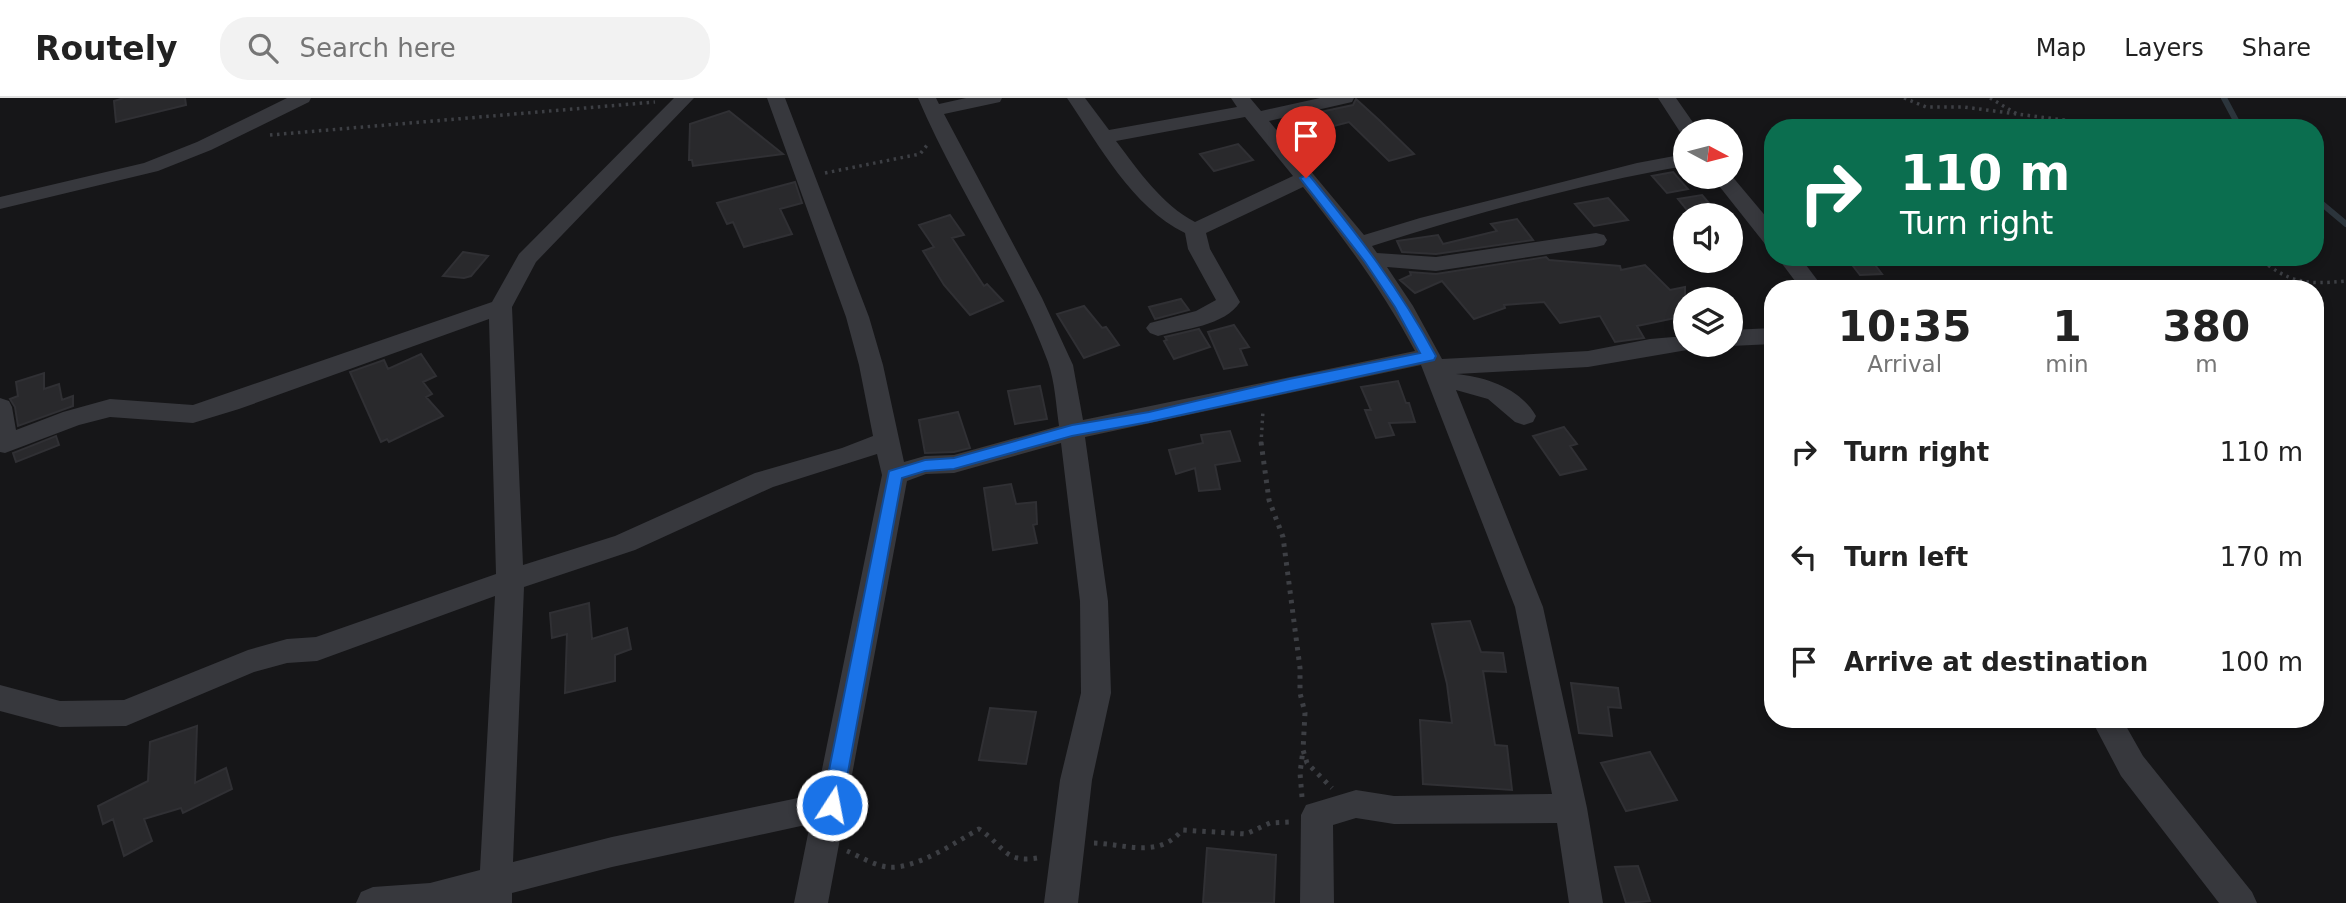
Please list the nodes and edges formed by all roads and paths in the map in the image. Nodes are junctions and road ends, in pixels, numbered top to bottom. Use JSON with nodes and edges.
{"nodes":[{"id":1,"x":302,"y":98,"type":"edge"},
{"id":2,"x":776,"y":98,"type":"edge"},
{"id":3,"x":993,"y":98,"type":"edge"},
{"id":4,"x":1076,"y":98,"type":"edge"},
{"id":5,"x":1345,"y":98,"type":"edge"},
{"id":6,"x":1667,"y":98,"type":"edge"},
{"id":7,"x":1904,"y":98,"type":"edge"},
{"id":8,"x":1990,"y":98,"type":"edge"},
{"id":9,"x":684,"y":99,"type":"edge"},
{"id":10,"x":930,"y":105,"type":"edge"},
{"id":11,"x":1249,"y":108,"type":"edge"},
{"id":12,"x":2017,"y":114,"type":"junction"},
{"id":13,"x":1681,"y":119,"type":"edge"},
{"id":14,"x":2056,"y":119,"type":"edge"},
{"id":15,"x":268,"y":135,"type":"dead end"},
{"id":16,"x":1103,"y":137,"type":"junction"},
{"id":17,"x":945,"y":139,"type":"junction"},
{"id":18,"x":1673,"y":162,"type":"edge"},
{"id":19,"x":807,"y":177,"type":"junction"},
{"id":20,"x":1306,"y":178,"type":"junction"},
{"id":21,"x":1732,"y":189,"type":"edge"},
{"id":22,"x":0,"y":203,"type":"edge"},
{"id":23,"x":1764,"y":228,"type":"edge"},
{"id":24,"x":1195,"y":230,"type":"junction"},
{"id":25,"x":1596,"y":240,"type":"dead end"},
{"id":26,"x":1365,"y":251,"type":"junction"},
{"id":27,"x":1795,"y":266,"type":"edge"},
{"id":28,"x":2271,"y":266,"type":"edge"},
{"id":29,"x":1806,"y":280,"type":"edge"},
{"id":30,"x":2292,"y":280,"type":"edge"},
{"id":31,"x":2346,"y":281,"type":"edge"},
{"id":32,"x":2324,"y":285,"type":"edge"},
{"id":33,"x":501,"y":307,"type":"junction"},
{"id":34,"x":1158,"y":328,"type":"dead end"},
{"id":35,"x":1764,"y":336,"type":"edge"},
{"id":36,"x":1743,"y":337,"type":"edge"},
{"id":37,"x":1673,"y":345,"type":"edge"},
{"id":38,"x":1434,"y":368,"type":"junction"},
{"id":39,"x":1270,"y":389,"type":"junction"},
{"id":40,"x":0,"y":407,"type":"edge"},
{"id":41,"x":1524,"y":415,"type":"dead end"},
{"id":42,"x":1072,"y":431,"type":"junction"},
{"id":43,"x":884,"y":441,"type":"junction"},
{"id":44,"x":895,"y":475,"type":"junction"},
{"id":45,"x":510,"y":581,"type":"junction"},
{"id":46,"x":0,"y":698,"type":"edge"},
{"id":47,"x":2111,"y":728,"type":"edge"},
{"id":48,"x":1356,"y":804,"type":"junction"},
{"id":49,"x":832,"y":805,"type":"junction"},
{"id":50,"x":1571,"y":808,"type":"junction"},
{"id":51,"x":496,"y":893,"type":"edge"},
{"id":52,"x":373,"y":903,"type":"edge"},
{"id":53,"x":811,"y":903,"type":"edge"},
{"id":54,"x":1061,"y":903,"type":"edge"},
{"id":55,"x":1317,"y":903,"type":"edge"},
{"id":56,"x":1586,"y":903,"type":"edge"},
{"id":57,"x":2240,"y":903,"type":"edge"}],
"edges":[{"from":1,"to":22,"type":"street"},
{"from":2,"to":19,"type":"street"},
{"from":3,"to":10,"type":"street"},
{"from":4,"to":16,"type":"street"},
{"from":5,"to":11,"type":"street"},
{"from":6,"to":13,"type":"street"},
{"from":7,"to":12,"type":"path"},
{"from":8,"to":12,"type":"path"},
{"from":9,"to":15,"type":"path"},
{"from":9,"to":33,"type":"street"},
{"from":10,"to":17,"type":"street"},
{"from":11,"to":16,"type":"street"},
{"from":11,"to":20,"type":"street"},
{"from":12,"to":14,"type":"path"},
{"from":16,"to":24,"type":"street"},
{"from":17,"to":19,"type":"path"},
{"from":17,"to":42,"type":"street"},
{"from":18,"to":26,"type":"street"},
{"from":19,"to":43,"type":"street"},
{"from":20,"to":24,"type":"street"},
{"from":20,"to":26,"type":"street"},
{"from":21,"to":23,"type":"street"},
{"from":24,"to":34,"type":"street"},
{"from":25,"to":26,"type":"street"},
{"from":26,"to":38,"type":"street"},
{"from":27,"to":29,"type":"street"},
{"from":28,"to":30,"type":"path"},
{"from":31,"to":32,"type":"path"},
{"from":33,"to":40,"type":"street"},
{"from":33,"to":45,"type":"street"},
{"from":35,"to":36,"type":"street"},
{"from":37,"to":38,"type":"street"},
{"from":38,"to":39,"type":"street"},
{"from":38,"to":41,"type":"street"},
{"from":38,"to":50,"type":"street"},
{"from":39,"to":42,"type":"street"},
{"from":39,"to":48,"type":"path"},
{"from":42,"to":44,"type":"street"},
{"from":42,"to":54,"type":"street"},
{"from":43,"to":44,"type":"street"},
{"from":43,"to":45,"type":"street"},
{"from":44,"to":49,"type":"street"},
{"from":45,"to":46,"type":"street"},
{"from":45,"to":51,"type":"street"},
{"from":47,"to":57,"type":"street"},
{"from":48,"to":50,"type":"street"},
{"from":48,"to":55,"type":"street"},
{"from":49,"to":51,"type":"street"},
{"from":49,"to":53,"type":"street"},
{"from":50,"to":56,"type":"street"},
{"from":51,"to":52,"type":"street"}]}
